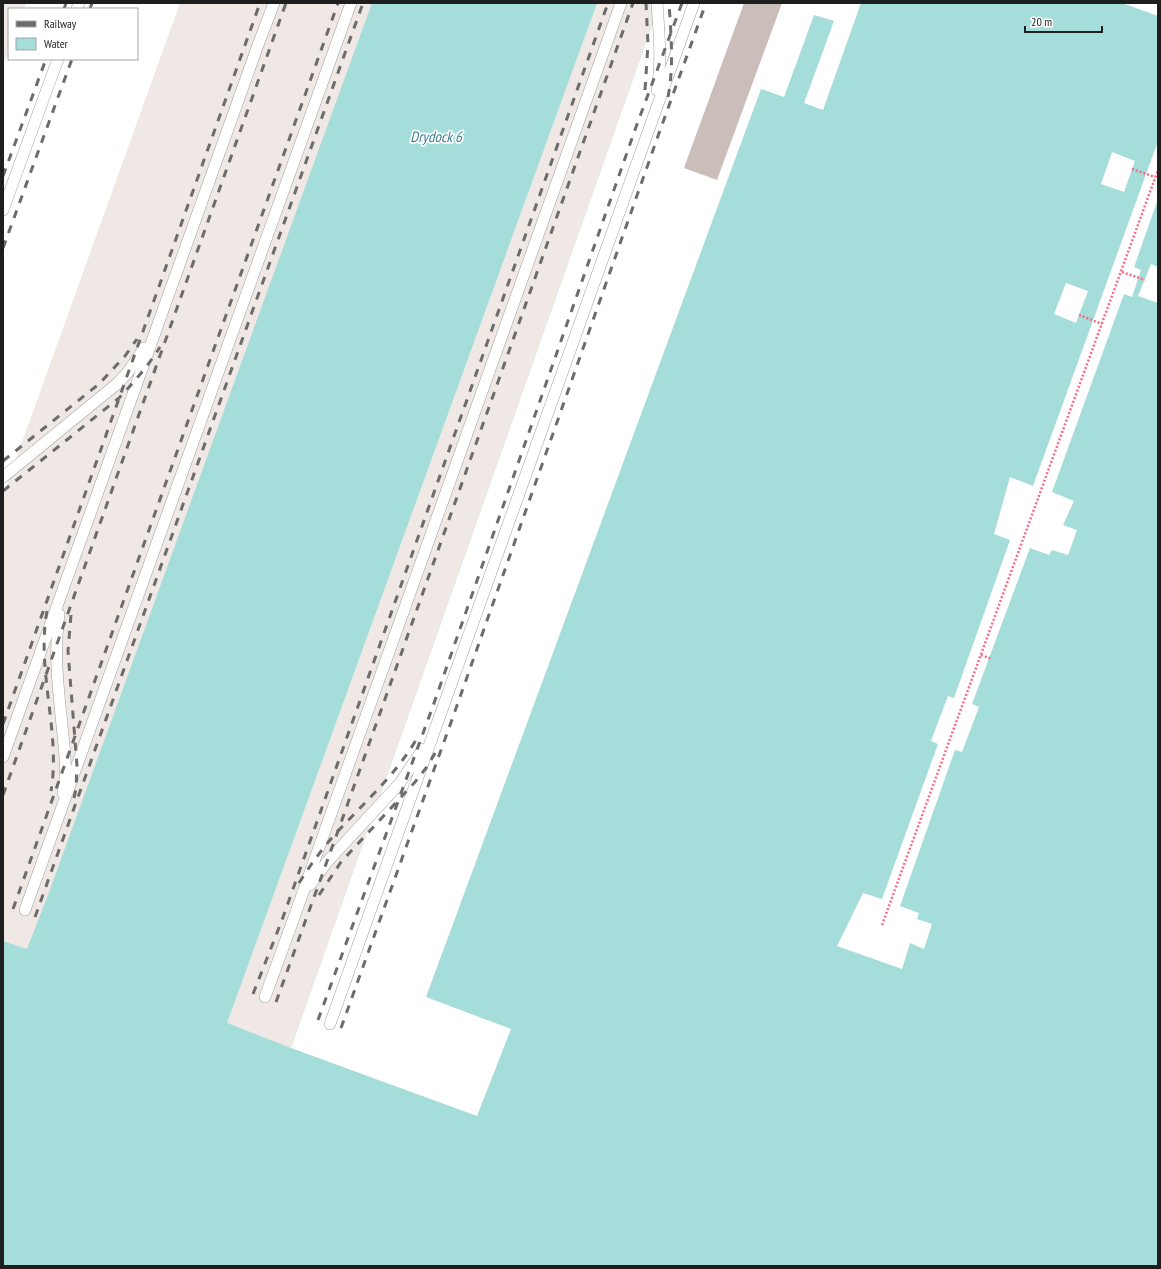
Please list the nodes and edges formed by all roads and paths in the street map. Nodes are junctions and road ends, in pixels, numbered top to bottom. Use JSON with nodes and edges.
{"nodes":[{"id":1,"x":274,"y":3,"type":"edge"},
{"id":2,"x":351,"y":3,"type":"edge"},
{"id":3,"x":621,"y":3,"type":"edge"},
{"id":4,"x":658,"y":3,"type":"edge"},
{"id":5,"x":694,"y":3,"type":"edge"},
{"id":6,"x":58,"y":60,"type":"edge"},
{"id":7,"x":647,"y":132,"type":"junction"},
{"id":8,"x":1132,"y":169,"type":"dead end"},
{"id":9,"x":1158,"y":170,"type":"edge"},
{"id":10,"x":1155,"y":177,"type":"junction"},
{"id":11,"x":3,"y":210,"type":"edge"},
{"id":12,"x":1122,"y":272,"type":"junction"},
{"id":13,"x":1145,"y":280,"type":"dead end"},
{"id":14,"x":167,"y":298,"type":"junction"},
{"id":15,"x":1079,"y":315,"type":"dead end"},
{"id":16,"x":1102,"y":324,"type":"junction"},
{"id":17,"x":3,"y":477,"type":"edge"},
{"id":18,"x":69,"y":573,"type":"junction"},
{"id":19,"x":981,"y":655,"type":"junction"},
{"id":20,"x":991,"y":658,"type":"dead end"},
{"id":21,"x":442,"y":711,"type":"junction"},
{"id":22,"x":3,"y":757,"type":"edge"},
{"id":23,"x":50,"y":841,"type":"junction"},
{"id":24,"x":25,"y":910,"type":"dead end"},
{"id":25,"x":292,"y":923,"type":"junction"},
{"id":26,"x":882,"y":925,"type":"dead end"},
{"id":27,"x":265,"y":997,"type":"dead end"},
{"id":28,"x":330,"y":1024,"type":"dead end"}],
"edges":[{"from":1,"to":14,"type":"lane"},
{"from":2,"to":23,"type":"lane"},
{"from":3,"to":25,"type":"lane"},
{"from":4,"to":7,"type":"lane"},
{"from":5,"to":7,"type":"lane"},
{"from":6,"to":11,"type":"lane"},
{"from":7,"to":21,"type":"lane"},
{"from":8,"to":10,"type":"path"},
{"from":9,"to":10,"type":"path"},
{"from":10,"to":12,"type":"path"},
{"from":12,"to":13,"type":"path"},
{"from":12,"to":16,"type":"path"},
{"from":14,"to":17,"type":"lane"},
{"from":14,"to":18,"type":"lane"},
{"from":15,"to":16,"type":"path"},
{"from":16,"to":19,"type":"path"},
{"from":18,"to":22,"type":"lane"},
{"from":18,"to":23,"type":"lane"},
{"from":19,"to":20,"type":"path"},
{"from":19,"to":26,"type":"path"},
{"from":21,"to":25,"type":"lane"},
{"from":21,"to":28,"type":"lane"},
{"from":23,"to":24,"type":"lane"},
{"from":25,"to":27,"type":"lane"}]}
